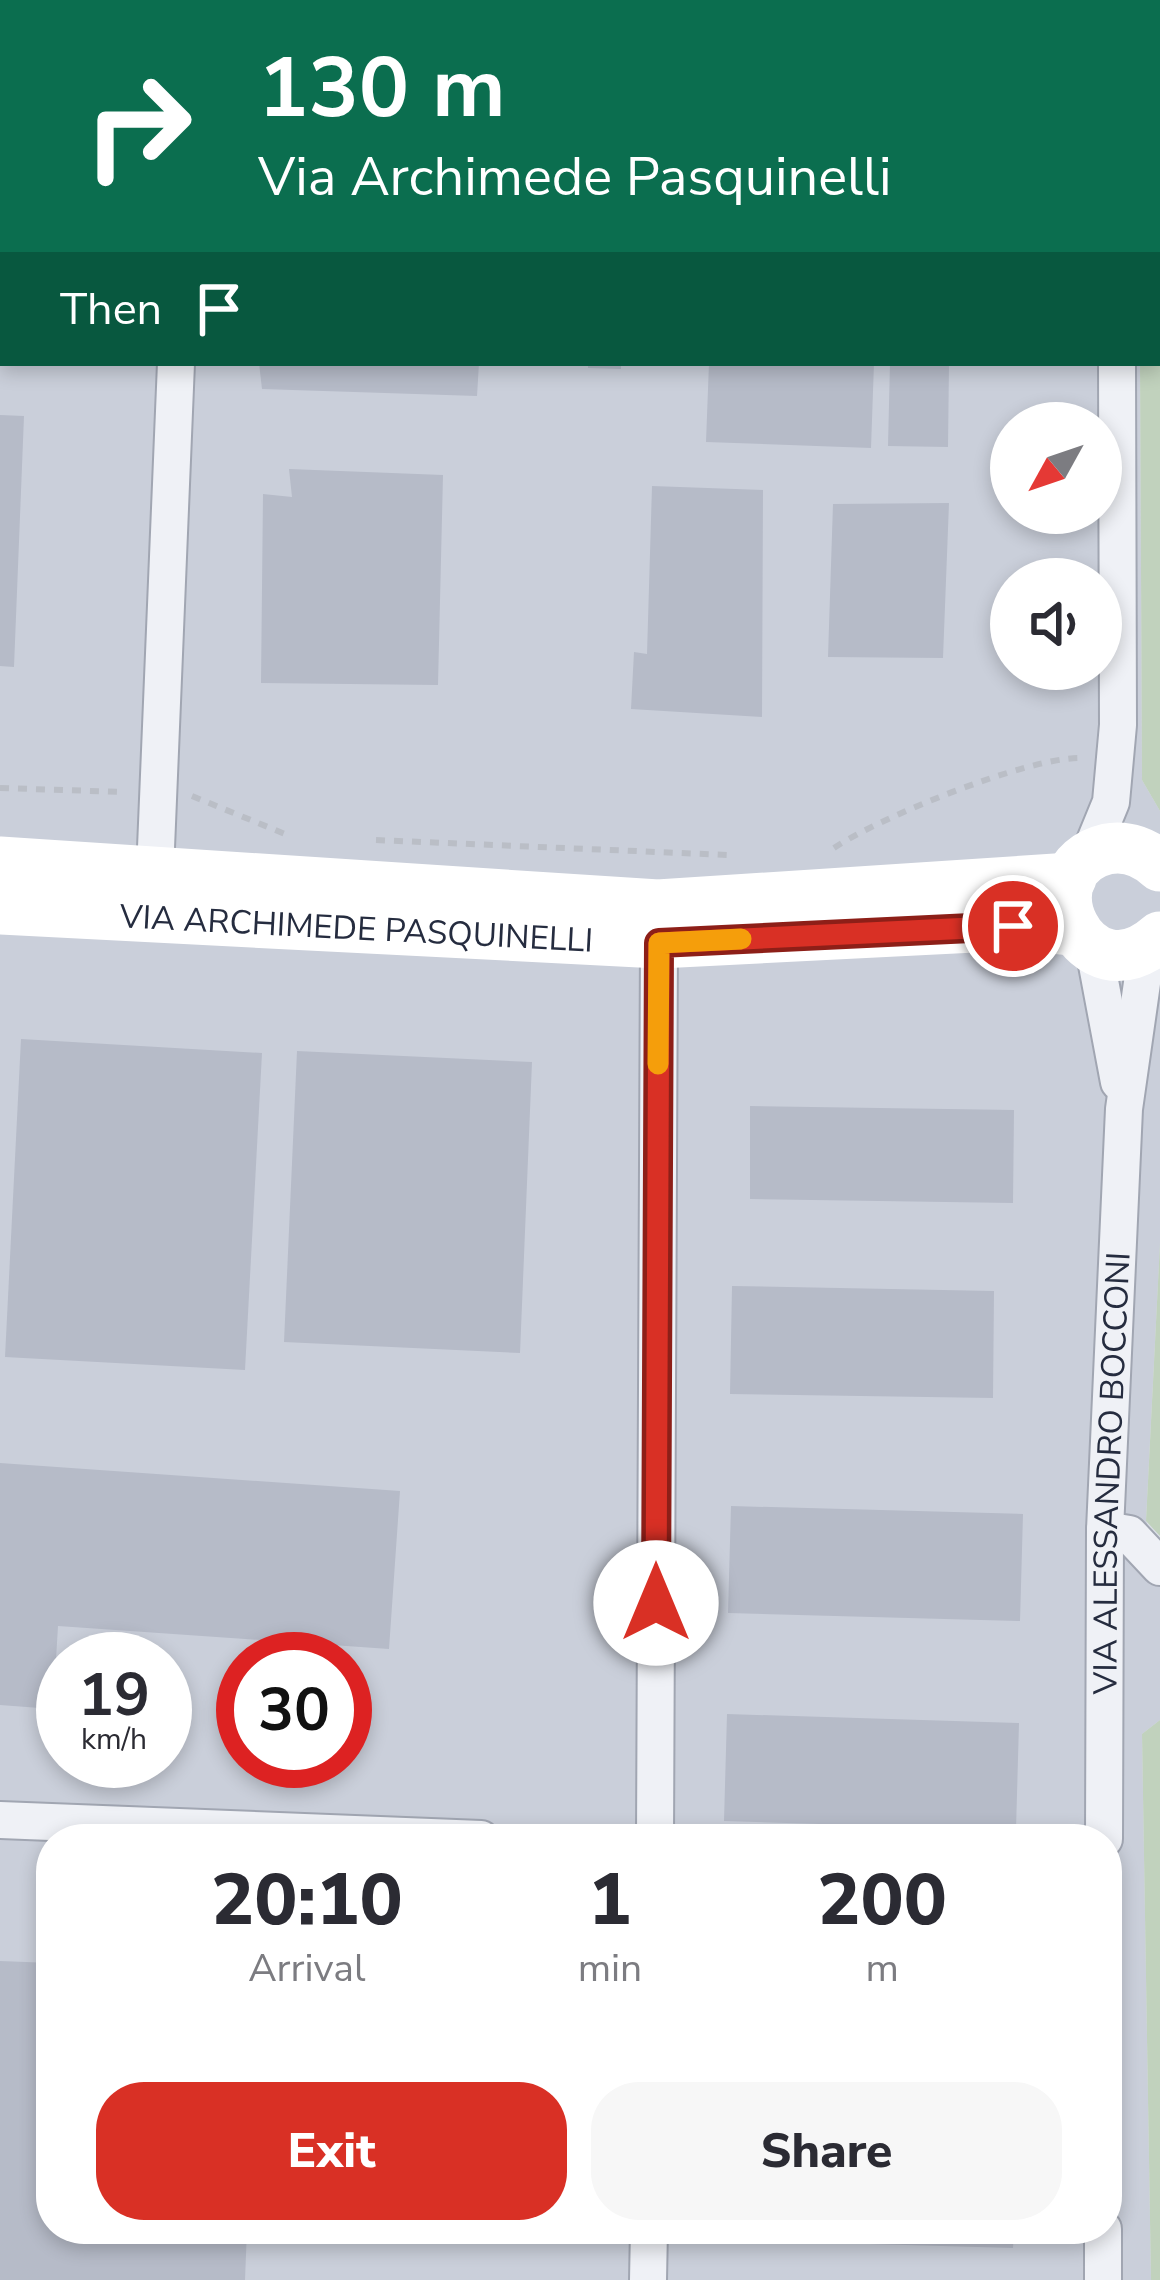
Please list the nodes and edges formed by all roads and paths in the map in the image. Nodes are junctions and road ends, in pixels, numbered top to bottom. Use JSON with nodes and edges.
{"nodes":[{"id":1,"x":176,"y":366,"type":"edge"},
{"id":2,"x":1117,"y":366,"type":"edge"},
{"id":3,"x":1116,"y":741,"type":"junction"},
{"id":4,"x":0,"y":788,"type":"edge"},
{"id":5,"x":158,"y":794,"type":"junction"},
{"id":6,"x":295,"y":836,"type":"dead end"},
{"id":7,"x":375,"y":840,"type":"dead end"},
{"id":8,"x":732,"y":855,"type":"dead end"},
{"id":9,"x":820,"y":858,"type":"dead end"},
{"id":10,"x":1150,"y":859,"type":"edge"},
{"id":11,"x":0,"y":862,"type":"edge"},
{"id":12,"x":1080,"y":868,"type":"junction"},
{"id":13,"x":155,"y":872,"type":"junction"},
{"id":14,"x":0,"y":909,"type":"edge"},
{"id":15,"x":1083,"y":939,"type":"junction"},
{"id":16,"x":1154,"y":942,"type":"edge"},
{"id":17,"x":659,"y":943,"type":"junction"},
{"id":18,"x":1124,"y":1109,"type":"junction"},
{"id":19,"x":1105,"y":1530,"type":"junction"},
{"id":20,"x":1160,"y":1567,"type":"edge"},
{"id":21,"x":0,"y":1820,"type":"edge"},
{"id":22,"x":101,"y":1824,"type":"edge"},
{"id":23,"x":655,"y":1824,"type":"edge"},
{"id":24,"x":1104,"y":1824,"type":"edge"},
{"id":25,"x":649,"y":2244,"type":"edge"},
{"id":26,"x":1103,"y":2244,"type":"edge"},
{"id":27,"x":648,"y":2280,"type":"edge"},
{"id":28,"x":1103,"y":2280,"type":"edge"}],
"edges":[{"from":1,"to":5,"type":"street"},
{"from":2,"to":3,"type":"street"},
{"from":3,"to":9,"type":"path"},
{"from":3,"to":10,"type":"street"},
{"from":3,"to":12,"type":"street"},
{"from":4,"to":5,"type":"path"},
{"from":5,"to":6,"type":"path"},
{"from":5,"to":13,"type":"street"},
{"from":7,"to":8,"type":"path"},
{"from":10,"to":12,"type":"main road","name":"VIA ARCHIMEDE PASQUINELLI"},
{"from":11,"to":13,"type":"main road","name":"VIA ARCHIMEDE PASQUINELLI"},
{"from":12,"to":13,"type":"main road","name":"VIA ARCHIMEDE PASQUINELLI"},
{"from":12,"to":15,"type":"main road"},
{"from":14,"to":17,"type":"main road","name":"VIA ARCHIMEDE PASQUINELLI"},
{"from":15,"to":16,"type":"main road","name":"VIA ARCHIMEDE PASQUINELLI"},
{"from":15,"to":17,"type":"main road","name":"VIA ARCHIMEDE PASQUINELLI"},
{"from":15,"to":18,"type":"street","name":"VIA ALESSANDRO BOCCONI"},
{"from":16,"to":18,"type":"street","name":"VIA ALESSANDRO BOCCONI"},
{"from":17,"to":23,"type":"street"},
{"from":18,"to":19,"type":"street","name":"VIA ALESSANDRO BOCCONI"},
{"from":19,"to":20,"type":"street"},
{"from":19,"to":24,"type":"street","name":"VIA ALESSANDRO BOCCONI"},
{"from":21,"to":22,"type":"street"},
{"from":25,"to":27,"type":"street"},
{"from":26,"to":28,"type":"street"}]}
